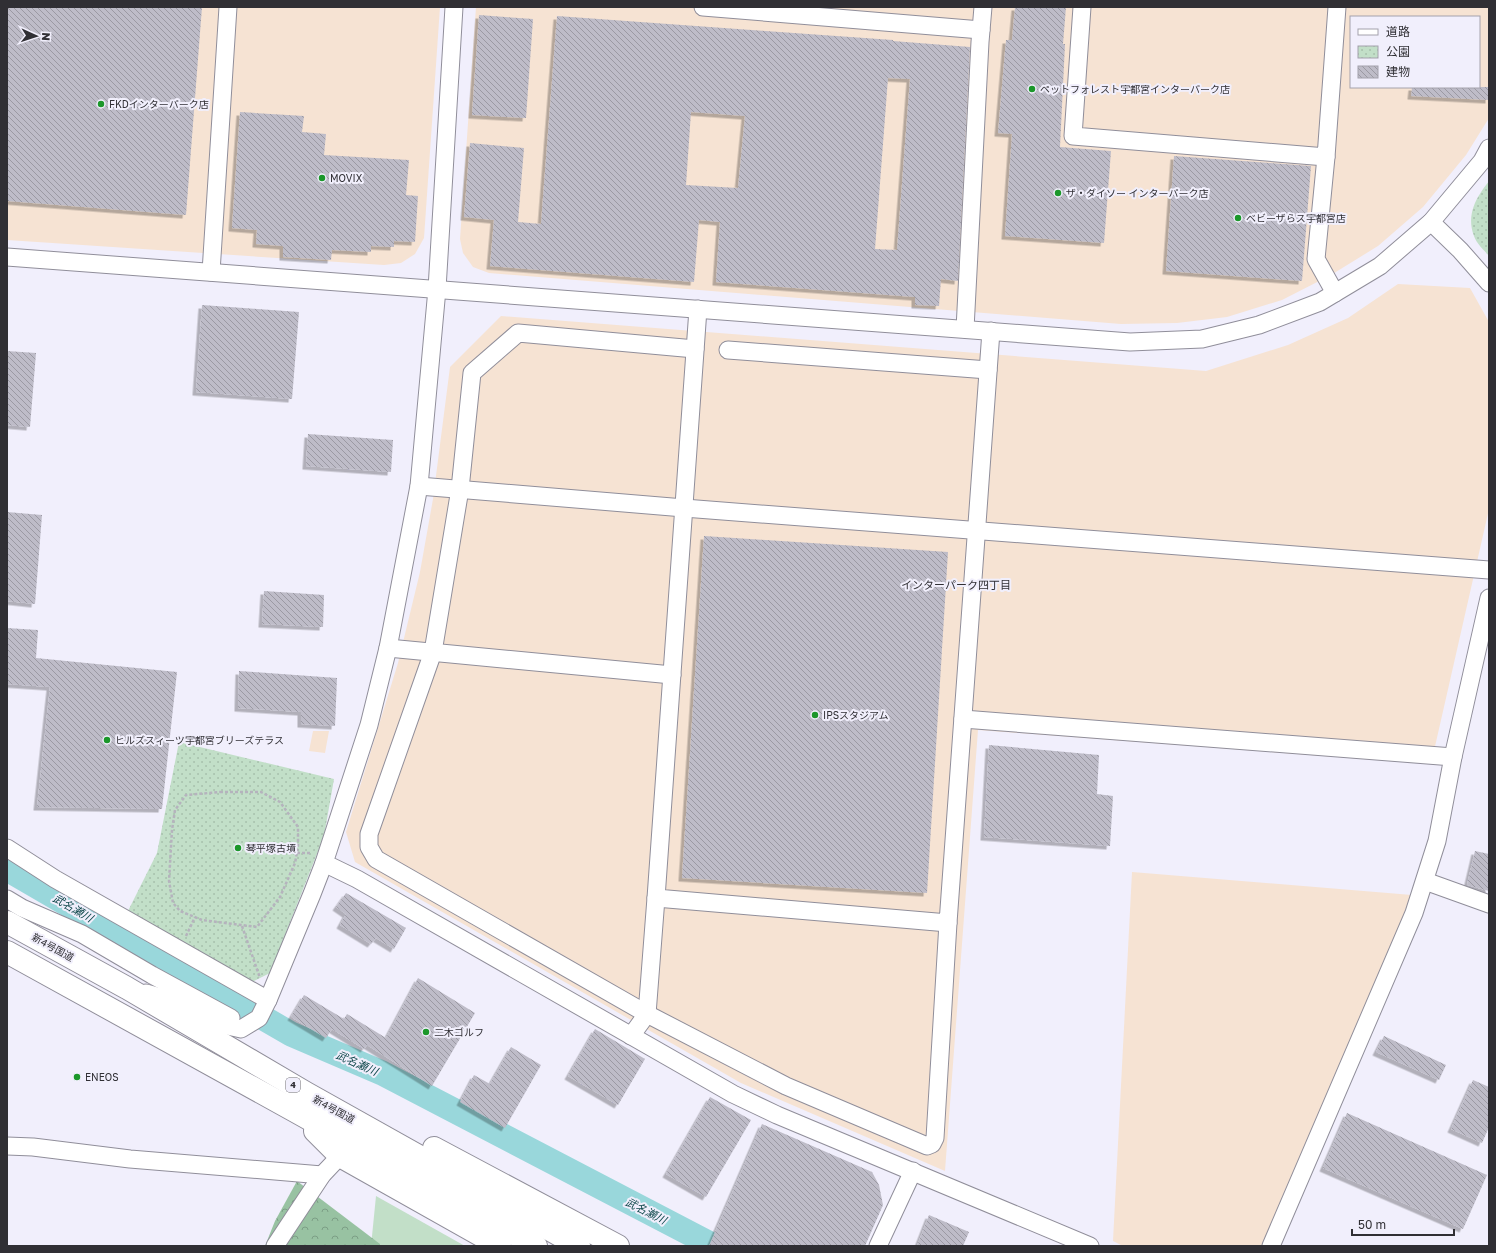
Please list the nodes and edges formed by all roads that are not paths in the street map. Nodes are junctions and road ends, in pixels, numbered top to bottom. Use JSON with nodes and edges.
{"nodes":[{"id":1,"x":228,"y":7,"type":"edge"},
{"id":2,"x":454,"y":7,"type":"edge"},
{"id":3,"x":703,"y":7,"type":"edge"},
{"id":4,"x":983,"y":7,"type":"edge"},
{"id":5,"x":1082,"y":7,"type":"edge"},
{"id":6,"x":1336,"y":7,"type":"edge"},
{"id":7,"x":728,"y":8,"type":"edge"},
{"id":8,"x":981,"y":30,"type":"junction"},
{"id":9,"x":1489,"y":148,"type":"edge"},
{"id":10,"x":1326,"y":157,"type":"junction"},
{"id":11,"x":1431,"y":222,"type":"junction"},
{"id":12,"x":7,"y":257,"type":"edge"},
{"id":13,"x":211,"y":272,"type":"junction"},
{"id":14,"x":1489,"y":283,"type":"edge"},
{"id":15,"x":437,"y":289,"type":"junction"},
{"id":16,"x":1335,"y":293,"type":"junction"},
{"id":17,"x":698,"y":309,"type":"junction"},
{"id":18,"x":965,"y":329,"type":"junction"},
{"id":19,"x":991,"y":331,"type":"junction"},
{"id":20,"x":695,"y":349,"type":"junction"},
{"id":21,"x":728,"y":350,"type":"dead end"},
{"id":22,"x":988,"y":370,"type":"junction"},
{"id":23,"x":419,"y":486,"type":"junction"},
{"id":24,"x":460,"y":489,"type":"junction"},
{"id":25,"x":684,"y":508,"type":"junction"},
{"id":26,"x":977,"y":530,"type":"junction"},
{"id":27,"x":1489,"y":570,"type":"edge"},
{"id":28,"x":1489,"y":598,"type":"edge"},
{"id":29,"x":388,"y":648,"type":"junction"},
{"id":30,"x":433,"y":652,"type":"junction"},
{"id":31,"x":672,"y":674,"type":"junction"},
{"id":32,"x":963,"y":719,"type":"junction"},
{"id":33,"x":1453,"y":757,"type":"junction"},
{"id":34,"x":7,"y":848,"type":"edge"},
{"id":35,"x":324,"y":863,"type":"junction"},
{"id":36,"x":1425,"y":881,"type":"junction"},
{"id":37,"x":656,"y":898,"type":"junction"},
{"id":38,"x":7,"y":899,"type":"edge"},
{"id":39,"x":1489,"y":904,"type":"edge"},
{"id":40,"x":7,"y":922,"type":"edge"},
{"id":41,"x":948,"y":923,"type":"junction"},
{"id":42,"x":7,"y":952,"type":"edge"},
{"id":43,"x":127,"y":988,"type":"junction"},
{"id":44,"x":268,"y":1000,"type":"junction"},
{"id":45,"x":647,"y":1014,"type":"junction"},
{"id":46,"x":231,"y":1018,"type":"dead end"},
{"id":47,"x":631,"y":1036,"type":"junction"},
{"id":48,"x":301,"y":1102,"type":"junction"},
{"id":49,"x":7,"y":1146,"type":"edge"},
{"id":50,"x":340,"y":1156,"type":"junction"},
{"id":51,"x":913,"y":1171,"type":"junction"},
{"id":52,"x":322,"y":1175,"type":"junction"},
{"id":53,"x":275,"y":1246,"type":"edge"},
{"id":54,"x":500,"y":1246,"type":"edge"},
{"id":55,"x":536,"y":1246,"type":"edge"},
{"id":56,"x":579,"y":1246,"type":"edge"},
{"id":57,"x":618,"y":1246,"type":"edge"},
{"id":58,"x":878,"y":1246,"type":"edge"},
{"id":59,"x":1090,"y":1246,"type":"edge"},
{"id":60,"x":1271,"y":1246,"type":"edge"}],
"edges":[{"from":1,"to":13,"type":"street"},
{"from":2,"to":15,"type":"street"},
{"from":3,"to":7,"type":"street"},
{"from":4,"to":8,"type":"street"},
{"from":5,"to":10,"type":"street"},
{"from":6,"to":10,"type":"street"},
{"from":7,"to":8,"type":"street"},
{"from":8,"to":18,"type":"street"},
{"from":9,"to":11,"type":"street"},
{"from":10,"to":16,"type":"street"},
{"from":11,"to":14,"type":"street"},
{"from":11,"to":16,"type":"street"},
{"from":12,"to":13,"type":"street"},
{"from":13,"to":15,"type":"street"},
{"from":15,"to":17,"type":"street"},
{"from":15,"to":23,"type":"street"},
{"from":16,"to":19,"type":"street"},
{"from":17,"to":18,"type":"street"},
{"from":17,"to":20,"type":"street"},
{"from":18,"to":19,"type":"street"},
{"from":19,"to":22,"type":"street"},
{"from":20,"to":24,"type":"street"},
{"from":20,"to":25,"type":"street"},
{"from":21,"to":22,"type":"street"},
{"from":22,"to":26,"type":"street"},
{"from":23,"to":24,"type":"street"},
{"from":23,"to":29,"type":"street"},
{"from":24,"to":25,"type":"street"},
{"from":24,"to":30,"type":"street"},
{"from":25,"to":26,"type":"street"},
{"from":25,"to":31,"type":"street"},
{"from":26,"to":27,"type":"street"},
{"from":26,"to":32,"type":"street"},
{"from":28,"to":33,"type":"street"},
{"from":29,"to":30,"type":"street"},
{"from":29,"to":35,"type":"street"},
{"from":30,"to":31,"type":"street"},
{"from":30,"to":45,"type":"street"},
{"from":31,"to":37,"type":"street"},
{"from":32,"to":33,"type":"street"},
{"from":32,"to":41,"type":"street"},
{"from":33,"to":36,"type":"street"},
{"from":34,"to":44,"type":"street"},
{"from":35,"to":44,"type":"street"},
{"from":35,"to":47,"type":"street"},
{"from":36,"to":39,"type":"street"},
{"from":36,"to":60,"type":"street"},
{"from":37,"to":41,"type":"street"},
{"from":37,"to":45,"type":"street"},
{"from":38,"to":46,"type":"street"},
{"from":40,"to":43,"type":"highway","name":"新4号国道","number":"4"},
{"from":41,"to":45,"type":"street"},
{"from":42,"to":48,"type":"highway","name":"新4号国道","number":"4"},
{"from":43,"to":44,"type":"street"},
{"from":43,"to":48,"type":"highway","name":"新4号国道","number":"4"},
{"from":45,"to":47,"type":"street"},
{"from":47,"to":51,"type":"street"},
{"from":48,"to":50,"type":"highway"},
{"from":48,"to":55,"type":"highway","name":"新4号国道","number":"4"},
{"from":48,"to":56,"type":"highway","name":"新4号国道","number":"4"},
{"from":48,"to":57,"type":"highway"},
{"from":49,"to":52,"type":"street"},
{"from":50,"to":52,"type":"street"},
{"from":50,"to":54,"type":"highway"},
{"from":51,"to":58,"type":"street"},
{"from":51,"to":59,"type":"street"},
{"from":52,"to":53,"type":"street"}]}
